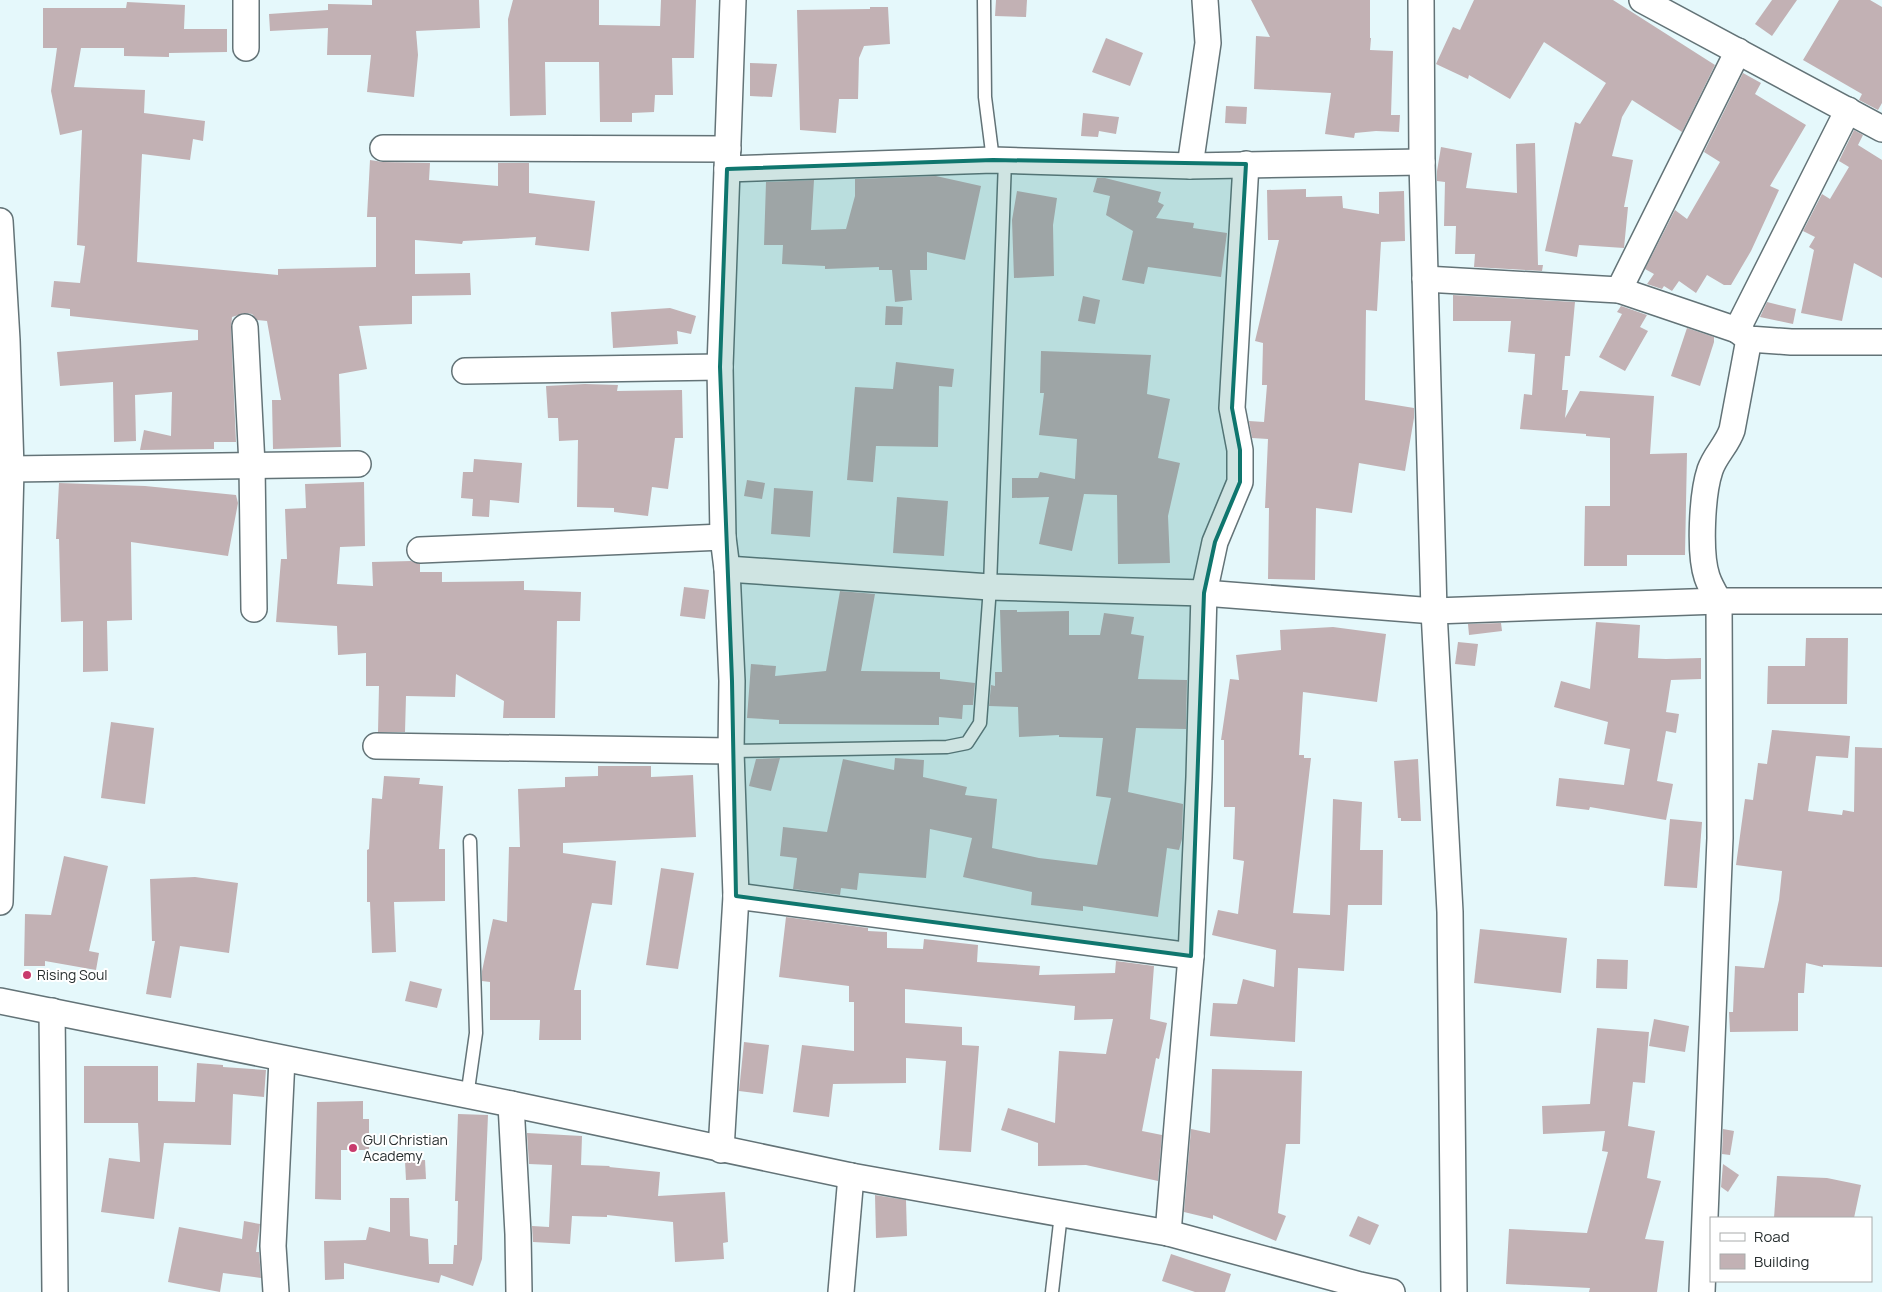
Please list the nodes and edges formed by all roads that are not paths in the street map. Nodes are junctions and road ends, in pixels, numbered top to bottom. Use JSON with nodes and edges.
{"nodes":[{"id":1,"x":246,"y":0,"type":"edge"},
{"id":2,"x":733,"y":0,"type":"edge"},
{"id":3,"x":984,"y":0,"type":"edge"},
{"id":4,"x":1205,"y":0,"type":"edge"},
{"id":5,"x":1421,"y":0,"type":"edge"},
{"id":6,"x":1642,"y":0,"type":"edge"},
{"id":7,"x":246,"y":48,"type":"dead end"},
{"id":8,"x":1738,"y":51,"type":"junction"},
{"id":9,"x":1848,"y":110,"type":"junction"},
{"id":10,"x":1882,"y":129,"type":"edge"},
{"id":11,"x":384,"y":148,"type":"dead end"},
{"id":12,"x":727,"y":159,"type":"junction"},
{"id":13,"x":999,"y":160,"type":"junction"},
{"id":14,"x":1422,"y":162,"type":"junction"},
{"id":15,"x":1246,"y":164,"type":"junction"},
{"id":16,"x":1190,"y":166,"type":"junction"},
{"id":17,"x":0,"y":221,"type":"edge"},
{"id":18,"x":1425,"y":279,"type":"junction"},
{"id":19,"x":1619,"y":290,"type":"junction"},
{"id":20,"x":245,"y":327,"type":"dead end"},
{"id":21,"x":1743,"y":334,"type":"junction"},
{"id":22,"x":1882,"y":342,"type":"edge"},
{"id":23,"x":720,"y":367,"type":"junction"},
{"id":24,"x":465,"y":371,"type":"dead end"},
{"id":25,"x":358,"y":464,"type":"dead end"},
{"id":26,"x":252,"y":465,"type":"junction"},
{"id":27,"x":10,"y":469,"type":"junction"},
{"id":28,"x":723,"y":537,"type":"junction"},
{"id":29,"x":420,"y":550,"type":"dead end"},
{"id":30,"x":727,"y":569,"type":"junction"},
{"id":31,"x":990,"y":586,"type":"junction"},
{"id":32,"x":1204,"y":593,"type":"junction"},
{"id":33,"x":1882,"y":601,"type":"edge"},
{"id":34,"x":1719,"y":602,"type":"junction"},
{"id":35,"x":254,"y":609,"type":"dead end"},
{"id":36,"x":1434,"y":611,"type":"junction"},
{"id":37,"x":376,"y":746,"type":"dead end"},
{"id":38,"x":731,"y":751,"type":"junction"},
{"id":39,"x":470,"y":841,"type":"dead end"},
{"id":40,"x":736,"y":896,"type":"junction"},
{"id":41,"x":0,"y":902,"type":"edge"},
{"id":42,"x":1191,"y":956,"type":"junction"},
{"id":43,"x":0,"y":1002,"type":"edge"},
{"id":44,"x":52,"y":1011,"type":"junction"},
{"id":45,"x":282,"y":1059,"type":"junction"},
{"id":46,"x":466,"y":1097,"type":"junction"},
{"id":47,"x":511,"y":1104,"type":"junction"},
{"id":48,"x":721,"y":1150,"type":"junction"},
{"id":49,"x":851,"y":1176,"type":"junction"},
{"id":50,"x":1061,"y":1214,"type":"junction"},
{"id":51,"x":1168,"y":1233,"type":"junction"},
{"id":52,"x":1359,"y":1289,"type":"edge"},
{"id":53,"x":55,"y":1292,"type":"edge"},
{"id":54,"x":276,"y":1292,"type":"edge"},
{"id":55,"x":518,"y":1292,"type":"edge"},
{"id":56,"x":840,"y":1292,"type":"edge"},
{"id":57,"x":1052,"y":1292,"type":"edge"},
{"id":58,"x":1392,"y":1292,"type":"edge"},
{"id":59,"x":1454,"y":1292,"type":"edge"},
{"id":60,"x":1702,"y":1292,"type":"edge"}],
"edges":[{"from":1,"to":7,"type":"street"},
{"from":2,"to":12,"type":"street"},
{"from":3,"to":13,"type":"lane"},
{"from":4,"to":16,"type":"street"},
{"from":5,"to":14,"type":"street"},
{"from":6,"to":8,"type":"street"},
{"from":8,"to":9,"type":"street"},
{"from":8,"to":19,"type":"street"},
{"from":9,"to":10,"type":"street"},
{"from":9,"to":21,"type":"street"},
{"from":11,"to":12,"type":"street"},
{"from":12,"to":13,"type":"street"},
{"from":12,"to":23,"type":"street"},
{"from":13,"to":16,"type":"street"},
{"from":13,"to":31,"type":"lane"},
{"from":14,"to":15,"type":"street"},
{"from":14,"to":18,"type":"street"},
{"from":15,"to":16,"type":"street"},
{"from":15,"to":32,"type":"street"},
{"from":17,"to":27,"type":"street"},
{"from":18,"to":19,"type":"street"},
{"from":18,"to":36,"type":"street"},
{"from":19,"to":21,"type":"street"},
{"from":20,"to":26,"type":"street"},
{"from":21,"to":22,"type":"street"},
{"from":21,"to":34,"type":"street"},
{"from":23,"to":24,"type":"street"},
{"from":23,"to":28,"type":"street"},
{"from":25,"to":26,"type":"street"},
{"from":26,"to":27,"type":"street"},
{"from":26,"to":35,"type":"street"},
{"from":27,"to":41,"type":"street"},
{"from":28,"to":29,"type":"street"},
{"from":28,"to":30,"type":"street"},
{"from":30,"to":31,"type":"street"},
{"from":30,"to":38,"type":"street"},
{"from":31,"to":32,"type":"street"},
{"from":31,"to":38,"type":"lane"},
{"from":32,"to":36,"type":"street"},
{"from":32,"to":42,"type":"street"},
{"from":33,"to":34,"type":"street"},
{"from":34,"to":36,"type":"street"},
{"from":34,"to":60,"type":"street"},
{"from":36,"to":59,"type":"street"},
{"from":37,"to":38,"type":"street"},
{"from":38,"to":40,"type":"street"},
{"from":39,"to":46,"type":"lane"},
{"from":40,"to":42,"type":"street"},
{"from":40,"to":48,"type":"street"},
{"from":42,"to":51,"type":"street"},
{"from":43,"to":44,"type":"street"},
{"from":44,"to":45,"type":"street"},
{"from":44,"to":53,"type":"street"},
{"from":45,"to":46,"type":"street"},
{"from":45,"to":54,"type":"street"},
{"from":46,"to":47,"type":"street"},
{"from":47,"to":48,"type":"street"},
{"from":47,"to":55,"type":"street"},
{"from":48,"to":49,"type":"street"},
{"from":49,"to":50,"type":"street"},
{"from":49,"to":56,"type":"street"},
{"from":50,"to":51,"type":"street"},
{"from":50,"to":57,"type":"lane"},
{"from":51,"to":52,"type":"street"},
{"from":52,"to":58,"type":"street"}]}
